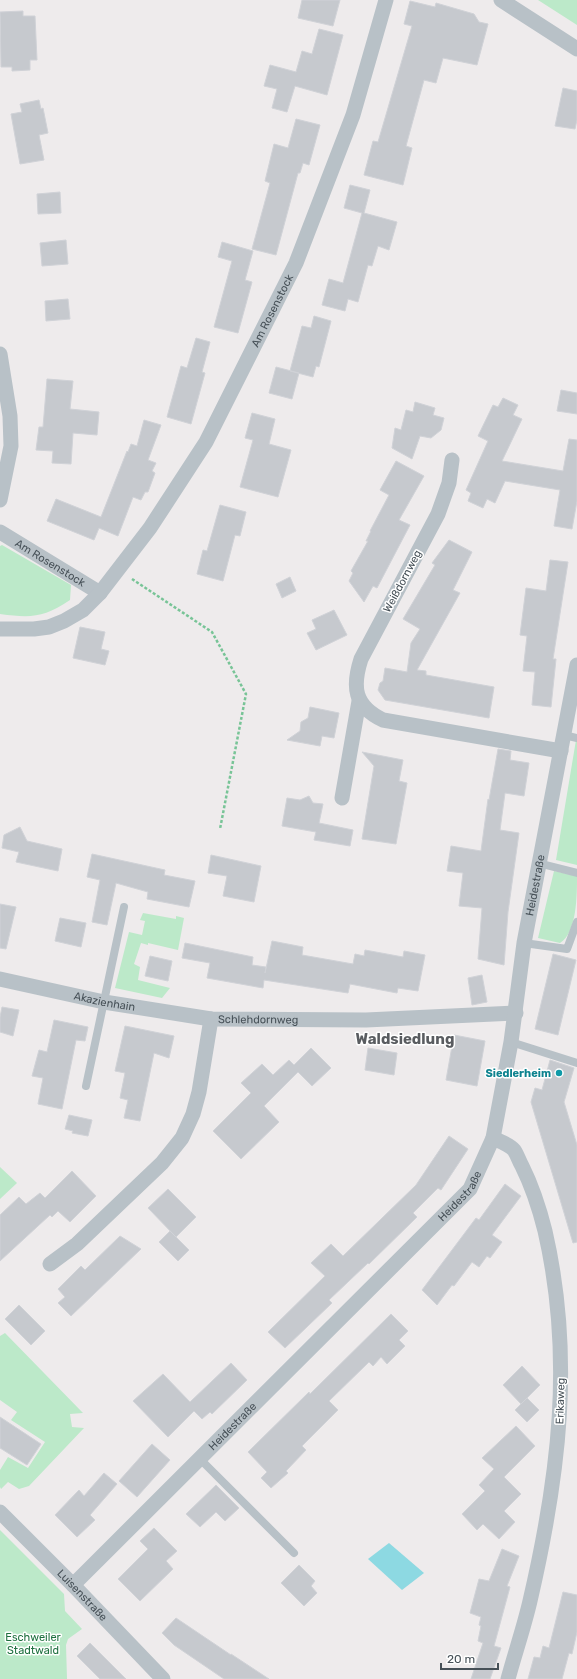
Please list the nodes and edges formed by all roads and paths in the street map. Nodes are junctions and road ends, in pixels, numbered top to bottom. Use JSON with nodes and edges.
{"nodes":[{"id":1,"x":386,"y":0,"type":"edge"},
{"id":2,"x":502,"y":0,"type":"edge"},
{"id":3,"x":577,"y":49,"type":"edge"},
{"id":4,"x":0,"y":354,"type":"edge"},
{"id":5,"x":452,"y":460,"type":"dead end"},
{"id":6,"x":0,"y":500,"type":"edge"},
{"id":7,"x":0,"y":532,"type":"edge"},
{"id":8,"x":118,"y":570,"type":"junction"},
{"id":9,"x":100,"y":593,"type":"junction"},
{"id":10,"x":0,"y":628,"type":"edge"},
{"id":11,"x":577,"y":665,"type":"edge"},
{"id":12,"x":359,"y":701,"type":"junction"},
{"id":13,"x":570,"y":736,"type":"edge"},
{"id":14,"x":561,"y":751,"type":"junction"},
{"id":15,"x":342,"y":798,"type":"dead end"},
{"id":16,"x":220,"y":829,"type":"dead end"},
{"id":17,"x":538,"y":863,"type":"junction"},
{"id":18,"x":577,"y":873,"type":"edge"},
{"id":19,"x":124,"y":907,"type":"dead end"},
{"id":20,"x":577,"y":922,"type":"edge"},
{"id":21,"x":524,"y":943,"type":"junction"},
{"id":22,"x":0,"y":979,"type":"edge"},
{"id":23,"x":104,"y":1002,"type":"junction"},
{"id":24,"x":516,"y":1013,"type":"junction"},
{"id":25,"x":211,"y":1019,"type":"junction"},
{"id":26,"x":512,"y":1042,"type":"junction"},
{"id":27,"x":577,"y":1063,"type":"edge"},
{"id":28,"x":86,"y":1086,"type":"dead end"},
{"id":29,"x":493,"y":1138,"type":"junction"},
{"id":30,"x":50,"y":1264,"type":"dead end"},
{"id":31,"x":200,"y":1459,"type":"junction"},
{"id":32,"x":0,"y":1512,"type":"edge"},
{"id":33,"x":294,"y":1553,"type":"dead end"},
{"id":34,"x":73,"y":1585,"type":"junction"},
{"id":35,"x":163,"y":1679,"type":"edge"},
{"id":36,"x":508,"y":1679,"type":"edge"}],
"edges":[{"from":1,"to":8,"type":"street","name":"Am Rosenstock"},
{"from":2,"to":3,"type":"street"},
{"from":4,"to":6,"type":"street"},
{"from":5,"to":12,"type":"street","name":"Weißdornweg"},
{"from":7,"to":9,"type":"street","name":"Am Rosenstock"},
{"from":8,"to":9,"type":"street","name":"Am Rosenstock"},
{"from":8,"to":16,"type":"path"},
{"from":9,"to":10,"type":"street","name":"Am Rosenstock"},
{"from":11,"to":13,"type":"street","name":"Heidestraße"},
{"from":12,"to":14,"type":"street"},
{"from":12,"to":15,"type":"street","name":"Weißdornweg"},
{"from":13,"to":14,"type":"street","name":"Heidestraße"},
{"from":14,"to":17,"type":"street","name":"Heidestraße"},
{"from":17,"to":18,"type":"lane"},
{"from":17,"to":21,"type":"street","name":"Heidestraße"},
{"from":19,"to":23,"type":"lane"},
{"from":20,"to":21,"type":"lane"},
{"from":21,"to":24,"type":"street","name":"Heidestraße"},
{"from":22,"to":23,"type":"street","name":"Akazienhain"},
{"from":23,"to":25,"type":"street","name":"Akazienhain"},
{"from":23,"to":28,"type":"lane"},
{"from":24,"to":25,"type":"street","name":"Schlehdornweg"},
{"from":24,"to":26,"type":"street","name":"Heidestraße"},
{"from":25,"to":30,"type":"street","name":"Schlehdornweg"},
{"from":26,"to":27,"type":"lane"},
{"from":26,"to":29,"type":"street","name":"Heidestraße"},
{"from":29,"to":31,"type":"street","name":"Heidestraße"},
{"from":29,"to":36,"type":"street","name":"Erikaweg"},
{"from":31,"to":33,"type":"lane"},
{"from":31,"to":34,"type":"street","name":"Heidestraße"},
{"from":32,"to":34,"type":"street","name":"Luisenstraße"},
{"from":34,"to":35,"type":"street","name":"Luisenstraße"}]}
